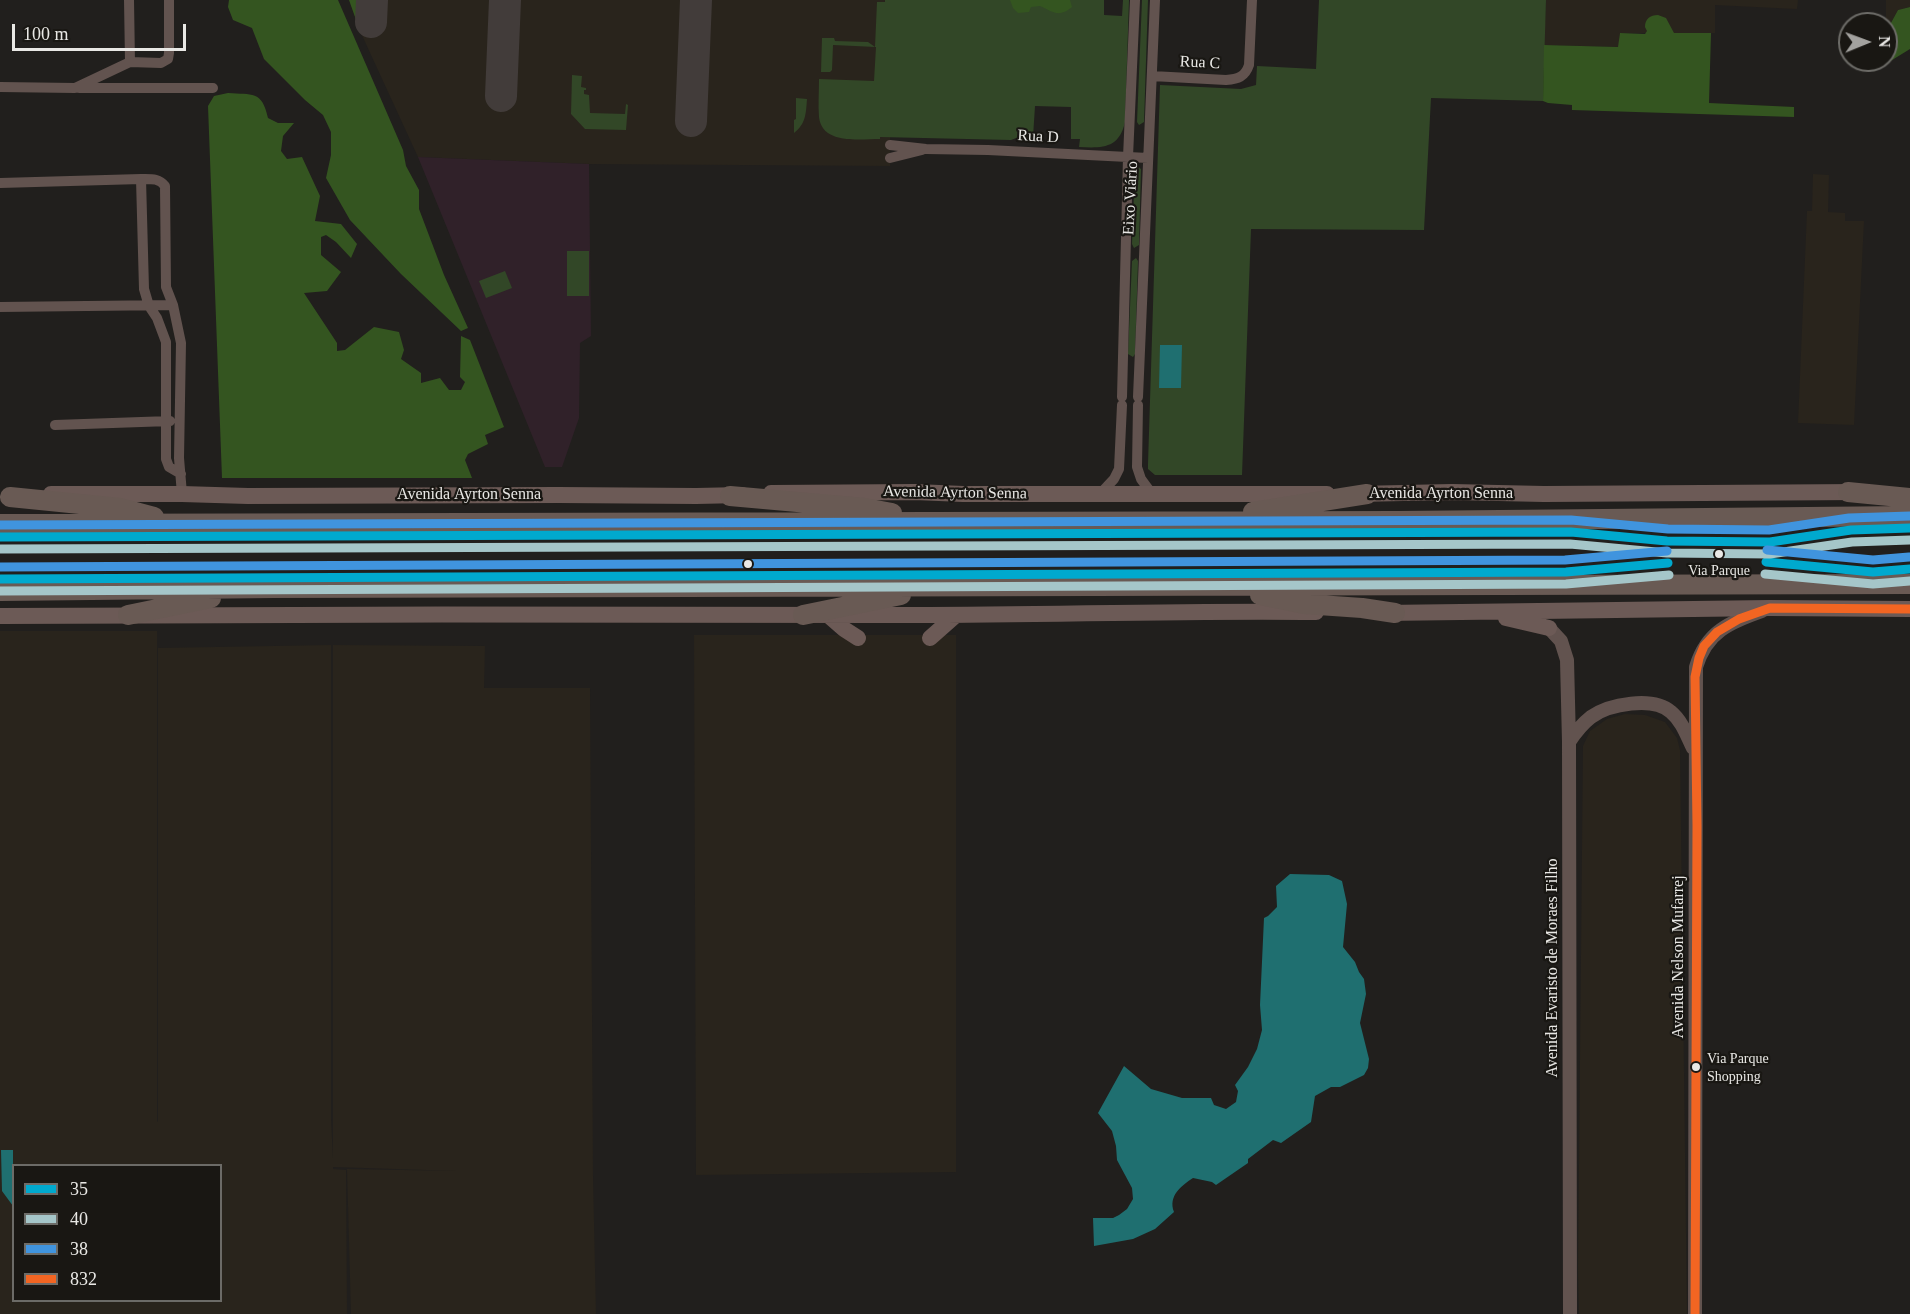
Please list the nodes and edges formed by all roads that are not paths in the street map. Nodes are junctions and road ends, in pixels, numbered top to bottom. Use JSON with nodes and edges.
{"nodes":[{"id":1,"x":129,"y":0,"type":"edge"},
{"id":2,"x":169,"y":0,"type":"edge"},
{"id":3,"x":1135,"y":0,"type":"edge"},
{"id":4,"x":1155,"y":0,"type":"edge"},
{"id":5,"x":1252,"y":0,"type":"edge"},
{"id":6,"x":130,"y":62,"type":"junction"},
{"id":7,"x":1152,"y":76,"type":"junction"},
{"id":8,"x":0,"y":87,"type":"edge"},
{"id":9,"x":75,"y":88,"type":"junction"},
{"id":10,"x":213,"y":88,"type":"dead end"},
{"id":11,"x":1130,"y":132,"type":"junction"},
{"id":12,"x":1149,"y":132,"type":"junction"},
{"id":13,"x":890,"y":145,"type":"dead end"},
{"id":14,"x":926,"y":149,"type":"junction"},
{"id":15,"x":1128,"y":157,"type":"junction"},
{"id":16,"x":890,"y":158,"type":"dead end"},
{"id":17,"x":1148,"y":158,"type":"junction"},
{"id":18,"x":141,"y":179,"type":"junction"},
{"id":19,"x":0,"y":183,"type":"edge"},
{"id":20,"x":172,"y":305,"type":"junction"},
{"id":21,"x":149,"y":306,"type":"junction"},
{"id":22,"x":0,"y":307,"type":"edge"},
{"id":23,"x":179,"y":421,"type":"junction"},
{"id":24,"x":165,"y":422,"type":"junction"},
{"id":25,"x":55,"y":425,"type":"dead end"},
{"id":26,"x":1121,"y":460,"type":"junction"},
{"id":27,"x":1136,"y":460,"type":"junction"},
{"id":28,"x":181,"y":474,"type":"junction"},
{"id":29,"x":1910,"y":491,"type":"edge"},
{"id":30,"x":1848,"y":492,"type":"junction"},
{"id":31,"x":182,"y":494,"type":"junction"},
{"id":32,"x":1100,"y":494,"type":"junction"},
{"id":33,"x":1152,"y":494,"type":"junction"},
{"id":34,"x":1367,"y":494,"type":"junction"},
{"id":35,"x":730,"y":496,"type":"junction"},
{"id":36,"x":5,"y":497,"type":"edge"},
{"id":37,"x":1910,"y":498,"type":"edge"},
{"id":38,"x":1910,"y":516,"type":"edge"},
{"id":39,"x":911,"y":521,"type":"junction"},
{"id":40,"x":1200,"y":521,"type":"junction"},
{"id":41,"x":0,"y":524,"type":"edge"},
{"id":42,"x":180,"y":524,"type":"junction"},
{"id":43,"x":1910,"y":584,"type":"edge"},
{"id":44,"x":1219,"y":586,"type":"junction"},
{"id":45,"x":943,"y":587,"type":"junction"},
{"id":46,"x":274,"y":588,"type":"junction"},
{"id":47,"x":0,"y":591,"type":"edge"},
{"id":48,"x":1770,"y":608,"type":"junction"},
{"id":49,"x":1910,"y":609,"type":"edge"},
{"id":50,"x":1482,"y":612,"type":"junction"},
{"id":51,"x":1395,"y":613,"type":"junction"},
{"id":52,"x":128,"y":615,"type":"junction"},
{"id":53,"x":803,"y":615,"type":"junction"},
{"id":54,"x":828,"y":615,"type":"junction"},
{"id":55,"x":956,"y":615,"type":"junction"},
{"id":56,"x":0,"y":616,"type":"edge"},
{"id":57,"x":1549,"y":628,"type":"joint"},
{"id":58,"x":858,"y":638,"type":"dead end"},
{"id":59,"x":930,"y":638,"type":"dead end"},
{"id":60,"x":1569,"y":742,"type":"junction"},
{"id":61,"x":1696,"y":753,"type":"junction"},
{"id":62,"x":1570,"y":1314,"type":"edge"},
{"id":63,"x":1695,"y":1314,"type":"edge"}],
"edges":[{"from":1,"to":6,"type":"street"},
{"from":2,"to":6,"type":"street"},
{"from":3,"to":11,"type":"street","name":"Eixo Viário"},
{"from":4,"to":7,"type":"street","name":"Eixo Viário"},
{"from":5,"to":7,"type":"street","name":"Rua C"},
{"from":6,"to":9,"type":"street"},
{"from":7,"to":12,"type":"street","name":"Eixo Viário"},
{"from":8,"to":9,"type":"street"},
{"from":9,"to":10,"type":"street"},
{"from":11,"to":12,"type":"street"},
{"from":11,"to":15,"type":"street","name":"Eixo Viário"},
{"from":12,"to":17,"type":"street","name":"Eixo Viário"},
{"from":13,"to":14,"type":"street","name":"Rua D"},
{"from":14,"to":15,"type":"street","name":"Rua D"},
{"from":14,"to":16,"type":"street","name":"Rua D"},
{"from":15,"to":17,"type":"street","name":"Rua D"},
{"from":15,"to":26,"type":"street","name":"Eixo Viário"},
{"from":17,"to":27,"type":"street","name":"Eixo Viário"},
{"from":18,"to":19,"type":"street"},
{"from":18,"to":20,"type":"street"},
{"from":18,"to":21,"type":"street"},
{"from":20,"to":21,"type":"street"},
{"from":20,"to":23,"type":"street"},
{"from":21,"to":22,"type":"street"},
{"from":21,"to":24,"type":"street"},
{"from":23,"to":24,"type":"street"},
{"from":23,"to":28,"type":"street"},
{"from":24,"to":25,"type":"street"},
{"from":24,"to":28,"type":"street"},
{"from":26,"to":27,"type":"street"},
{"from":26,"to":32,"type":"street","name":"Eixo Viário"},
{"from":27,"to":33,"type":"street","name":"Eixo Viário"},
{"from":28,"to":31,"type":"street"},
{"from":29,"to":30,"type":"highway","name":"Avenida Ayrton Senna"},
{"from":30,"to":34,"type":"highway","name":"Avenida Ayrton Senna"},
{"from":30,"to":37,"type":"highway"},
{"from":31,"to":35,"type":"highway","name":"Avenida Ayrton Senna"},
{"from":31,"to":36,"type":"highway","name":"Avenida Ayrton Senna"},
{"from":32,"to":33,"type":"highway","name":"Avenida Ayrton Senna"},
{"from":32,"to":35,"type":"highway","name":"Avenida Ayrton Senna"},
{"from":33,"to":34,"type":"highway","name":"Avenida Ayrton Senna"},
{"from":34,"to":40,"type":"highway"},
{"from":35,"to":39,"type":"highway"},
{"from":36,"to":42,"type":"highway"},
{"from":38,"to":40,"type":"highway","name":"Avenida Ayrton Senna"},
{"from":39,"to":40,"type":"highway","name":"Avenida Ayrton Senna"},
{"from":39,"to":42,"type":"highway","name":"Avenida Ayrton Senna"},
{"from":41,"to":42,"type":"highway","name":"Avenida Ayrton Senna"},
{"from":43,"to":44,"type":"highway"},
{"from":44,"to":45,"type":"highway"},
{"from":44,"to":51,"type":"highway"},
{"from":45,"to":46,"type":"highway"},
{"from":45,"to":53,"type":"highway"},
{"from":46,"to":47,"type":"highway"},
{"from":46,"to":52,"type":"highway"},
{"from":48,"to":49,"type":"highway"},
{"from":48,"to":50,"type":"highway"},
{"from":48,"to":61,"type":"street","name":"Avenida Nelson Mufarrej"},
{"from":50,"to":51,"type":"highway"},
{"from":50,"to":57,"type":"highway"},
{"from":51,"to":55,"type":"highway"},
{"from":52,"to":53,"type":"highway"},
{"from":52,"to":56,"type":"highway"},
{"from":53,"to":54,"type":"highway"},
{"from":54,"to":55,"type":"highway"},
{"from":54,"to":58,"type":"highway"},
{"from":55,"to":59,"type":"highway"},
{"from":57,"to":60,"type":"street","name":"Avenida Evaristo de Moraes Filho"},
{"from":60,"to":61,"type":"street"},
{"from":60,"to":62,"type":"street","name":"Avenida Evaristo de Moraes Filho"},
{"from":61,"to":63,"type":"street","name":"Avenida Nelson Mufarrej"}]}
